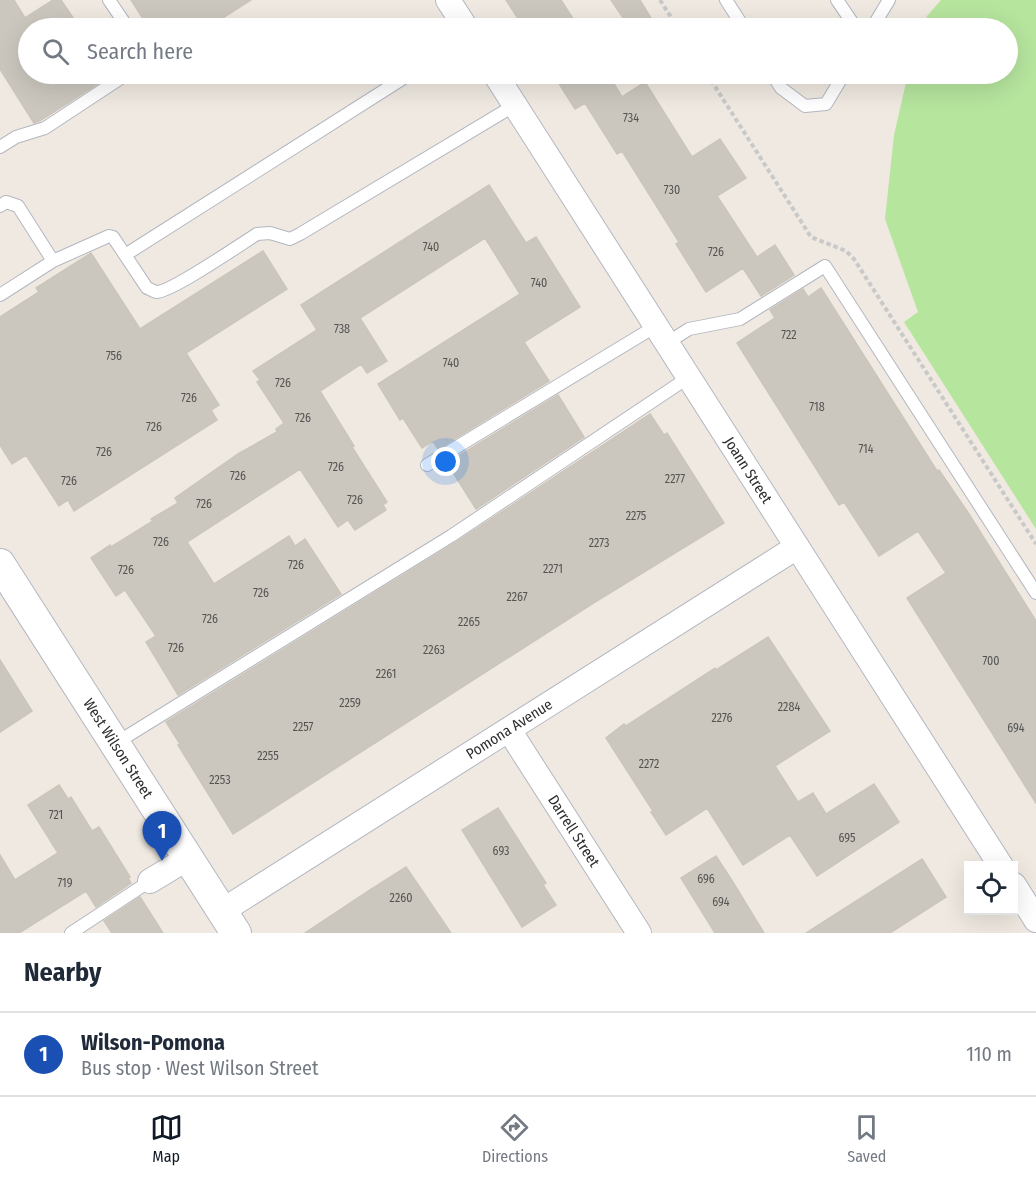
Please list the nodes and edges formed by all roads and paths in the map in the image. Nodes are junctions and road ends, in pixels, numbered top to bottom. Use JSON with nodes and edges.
{"nodes":[{"id":1,"x":109,"y":0,"type":"edge"},
{"id":2,"x":448,"y":0,"type":"edge"},
{"id":3,"x":660,"y":0,"type":"edge"},
{"id":4,"x":726,"y":0,"type":"edge"},
{"id":5,"x":837,"y":0,"type":"edge"},
{"id":6,"x":889,"y":0,"type":"edge"},
{"id":7,"x":121,"y":18,"type":"edge"},
{"id":8,"x":460,"y":18,"type":"edge"},
{"id":9,"x":672,"y":18,"type":"edge"},
{"id":10,"x":738,"y":18,"type":"edge"},
{"id":11,"x":849,"y":18,"type":"edge"},
{"id":12,"x":878,"y":18,"type":"edge"},
{"id":13,"x":112,"y":84,"type":"edge"},
{"id":14,"x":394,"y":84,"type":"edge"},
{"id":15,"x":501,"y":84,"type":"edge"},
{"id":16,"x":778,"y":84,"type":"edge"},
{"id":17,"x":838,"y":84,"type":"edge"},
{"id":18,"x":515,"y":105,"type":"junction"},
{"id":19,"x":0,"y":147,"type":"edge"},
{"id":20,"x":0,"y":206,"type":"edge"},
{"id":21,"x":125,"y":255,"type":"junction"},
{"id":22,"x":53,"y":261,"type":"junction"},
{"id":23,"x":0,"y":295,"type":"edge"},
{"id":24,"x":662,"y":334,"type":"junction"},
{"id":25,"x":689,"y":377,"type":"junction"},
{"id":26,"x":427,"y":465,"type":"dead end"},
{"id":27,"x":797,"y":547,"type":"junction"},
{"id":28,"x":0,"y":564,"type":"edge"},
{"id":29,"x":1036,"y":593,"type":"edge"},
{"id":30,"x":509,"y":730,"type":"junction"},
{"id":31,"x":115,"y":744,"type":"junction"},
{"id":32,"x":188,"y":858,"type":"junction"},
{"id":33,"x":998,"y":861,"type":"edge"},
{"id":34,"x":150,"y":881,"type":"joint"},
{"id":35,"x":1018,"y":891,"type":"edge"},
{"id":36,"x":1036,"y":920,"type":"edge"},
{"id":37,"x":229,"y":926,"type":"edge"},
{"id":38,"x":70,"y":933,"type":"edge"},
{"id":39,"x":639,"y":933,"type":"edge"}],
"edges":[{"from":1,"to":7,"type":"lane"},
{"from":2,"to":8,"type":"street"},
{"from":3,"to":9,"type":"path"},
{"from":4,"to":10,"type":"lane"},
{"from":5,"to":11,"type":"lane"},
{"from":6,"to":12,"type":"lane"},
{"from":13,"to":19,"type":"lane"},
{"from":14,"to":21,"type":"lane"},
{"from":15,"to":18,"type":"street","name":"Joann Street"},
{"from":16,"to":17,"type":"lane"},
{"from":18,"to":21,"type":"lane"},
{"from":18,"to":24,"type":"street","name":"Joann Street"},
{"from":20,"to":22,"type":"lane"},
{"from":21,"to":22,"type":"lane"},
{"from":22,"to":23,"type":"lane"},
{"from":24,"to":25,"type":"street","name":"Joann Street"},
{"from":24,"to":26,"type":"lane"},
{"from":24,"to":29,"type":"lane"},
{"from":25,"to":27,"type":"street","name":"Joann Street"},
{"from":25,"to":31,"type":"lane"},
{"from":27,"to":30,"type":"street","name":"Pomona Avenue"},
{"from":27,"to":33,"type":"street","name":"Joann Street"},
{"from":28,"to":31,"type":"street","name":"West Wilson Street"},
{"from":30,"to":37,"type":"street","name":"Pomona Avenue"},
{"from":30,"to":39,"type":"street","name":"Darrell Street"},
{"from":31,"to":32,"type":"street","name":"West Wilson Street"},
{"from":32,"to":34,"type":"street"},
{"from":32,"to":37,"type":"street","name":"West Wilson Street"},
{"from":34,"to":38,"type":"lane"},
{"from":35,"to":36,"type":"street"}]}
